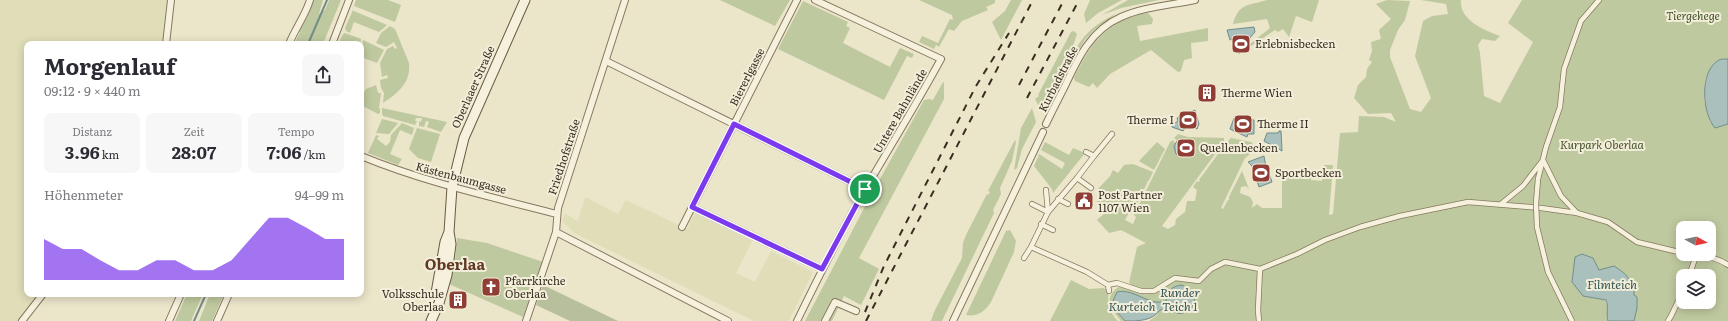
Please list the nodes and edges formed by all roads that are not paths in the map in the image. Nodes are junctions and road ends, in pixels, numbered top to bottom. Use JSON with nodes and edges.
{"nodes":[{"id":1,"x":171,"y":0,"type":"edge"},
{"id":2,"x":310,"y":0,"type":"edge"},
{"id":3,"x":349,"y":0,"type":"edge"},
{"id":4,"x":525,"y":0,"type":"edge"},
{"id":5,"x":624,"y":0,"type":"edge"},
{"id":6,"x":797,"y":0,"type":"edge"},
{"id":7,"x":815,"y":0,"type":"edge"},
{"id":8,"x":1195,"y":0,"type":"edge"},
{"id":9,"x":1599,"y":0,"type":"edge"},
{"id":10,"x":166,"y":41,"type":"edge"},
{"id":11,"x":290,"y":41,"type":"edge"},
{"id":12,"x":333,"y":41,"type":"edge"},
{"id":13,"x":606,"y":61,"type":"junction"},
{"id":14,"x":734,"y":124,"type":"junction"},
{"id":15,"x":1046,"y":124,"type":"dead end"},
{"id":16,"x":1043,"y":132,"type":"dead end"},
{"id":17,"x":1112,"y":134,"type":"dead end"},
{"id":18,"x":1086,"y":152,"type":"dead end"},
{"id":19,"x":1094,"y":156,"type":"junction"},
{"id":20,"x":364,"y":157,"type":"edge"},
{"id":21,"x":1543,"y":160,"type":"junction"},
{"id":22,"x":1076,"y":178,"type":"junction"},
{"id":23,"x":452,"y":188,"type":"junction"},
{"id":24,"x":1091,"y":188,"type":"dead end"},
{"id":25,"x":865,"y":189,"type":"junction"},
{"id":26,"x":1046,"y":190,"type":"dead end"},
{"id":27,"x":1058,"y":199,"type":"junction"},
{"id":28,"x":1032,"y":204,"type":"dead end"},
{"id":29,"x":1068,"y":204,"type":"dead end"},
{"id":30,"x":1501,"y":204,"type":"junction"},
{"id":31,"x":692,"y":207,"type":"junction"},
{"id":32,"x":1048,"y":212,"type":"junction"},
{"id":33,"x":1577,"y":213,"type":"junction"},
{"id":34,"x":557,"y":214,"type":"junction"},
{"id":35,"x":1041,"y":224,"type":"junction"},
{"id":36,"x":682,"y":227,"type":"dead end"},
{"id":37,"x":1053,"y":230,"type":"dead end"},
{"id":38,"x":556,"y":232,"type":"junction"},
{"id":39,"x":1031,"y":247,"type":"junction"},
{"id":40,"x":1676,"y":251,"type":"edge"},
{"id":41,"x":1024,"y":258,"type":"dead end"},
{"id":42,"x":1716,"y":258,"type":"edge"},
{"id":43,"x":1728,"y":265,"type":"edge"},
{"id":44,"x":822,"y":269,"type":"junction"},
{"id":45,"x":1260,"y":269,"type":"junction"},
{"id":46,"x":1108,"y":285,"type":"junction"},
{"id":47,"x":1109,"y":291,"type":"dead end"},
{"id":48,"x":41,"y":297,"type":"edge"},
{"id":49,"x":180,"y":297,"type":"edge"},
{"id":50,"x":228,"y":297,"type":"edge"},
{"id":51,"x":1676,"y":305,"type":"edge"},
{"id":52,"x":856,"y":311,"type":"dead end"},
{"id":53,"x":22,"y":321,"type":"edge"},
{"id":54,"x":170,"y":321,"type":"edge"},
{"id":55,"x":217,"y":321,"type":"edge"},
{"id":56,"x":430,"y":321,"type":"edge"},
{"id":57,"x":526,"y":321,"type":"edge"},
{"id":58,"x":728,"y":321,"type":"edge"},
{"id":59,"x":797,"y":321,"type":"edge"},
{"id":60,"x":825,"y":321,"type":"edge"},
{"id":61,"x":953,"y":321,"type":"edge"},
{"id":62,"x":1259,"y":321,"type":"edge"},
{"id":63,"x":1572,"y":321,"type":"edge"},
{"id":64,"x":1668,"y":321,"type":"edge"}],
"edges":[{"from":1,"to":10,"type":"street"},
{"from":2,"to":11,"type":"street"},
{"from":3,"to":12,"type":"street"},
{"from":4,"to":23,"type":"main road","name":"Oberlaaer Straße"},
{"from":5,"to":13,"type":"street","name":"Friedhofstraße"},
{"from":6,"to":14,"type":"street","name":"Biererlgasse"},
{"from":7,"to":25,"type":"street","name":"Untere Bahnlände"},
{"from":8,"to":15,"type":"street","name":"Kurbadstraße"},
{"from":9,"to":21,"type":"street"},
{"from":13,"to":14,"type":"street"},
{"from":13,"to":34,"type":"street","name":"Friedhofstraße"},
{"from":14,"to":25,"type":"street"},
{"from":14,"to":31,"type":"street","name":"Biererlgasse"},
{"from":16,"to":61,"type":"street"},
{"from":17,"to":19,"type":"street"},
{"from":18,"to":19,"type":"street"},
{"from":19,"to":22,"type":"street"},
{"from":20,"to":23,"type":"street","name":"Kästenbaumgasse"},
{"from":21,"to":30,"type":"street"},
{"from":21,"to":33,"type":"street"},
{"from":21,"to":63,"type":"street","bridge":true},
{"from":22,"to":24,"type":"street"},
{"from":22,"to":27,"type":"street"},
{"from":23,"to":34,"type":"street","name":"Kästenbaumgasse"},
{"from":23,"to":56,"type":"main road","name":"Oberlaaer Straße"},
{"from":25,"to":44,"type":"street","name":"Untere Bahnlände"},
{"from":26,"to":32,"type":"street"},
{"from":27,"to":29,"type":"street"},
{"from":27,"to":32,"type":"street"},
{"from":28,"to":32,"type":"street"},
{"from":30,"to":33,"type":"street"},
{"from":30,"to":45,"type":"street"},
{"from":31,"to":36,"type":"street","name":"Biererlgasse"},
{"from":31,"to":44,"type":"street"},
{"from":32,"to":35,"type":"street"},
{"from":33,"to":40,"type":"street"},
{"from":34,"to":38,"type":"street","name":"Friedhofstraße"},
{"from":35,"to":37,"type":"street"},
{"from":35,"to":39,"type":"street"},
{"from":38,"to":57,"type":"street","name":"Friedhofstraße"},
{"from":38,"to":58,"type":"street"},
{"from":39,"to":41,"type":"street"},
{"from":39,"to":46,"type":"street"},
{"from":42,"to":43,"type":"street"},
{"from":44,"to":59,"type":"street","name":"Untere Bahnlände"},
{"from":45,"to":46,"type":"street"},
{"from":45,"to":62,"type":"street"},
{"from":46,"to":47,"type":"street"},
{"from":48,"to":53,"type":"street"},
{"from":49,"to":54,"type":"street"},
{"from":50,"to":55,"type":"street"},
{"from":51,"to":64,"type":"street"},
{"from":52,"to":60,"type":"street"}]}
